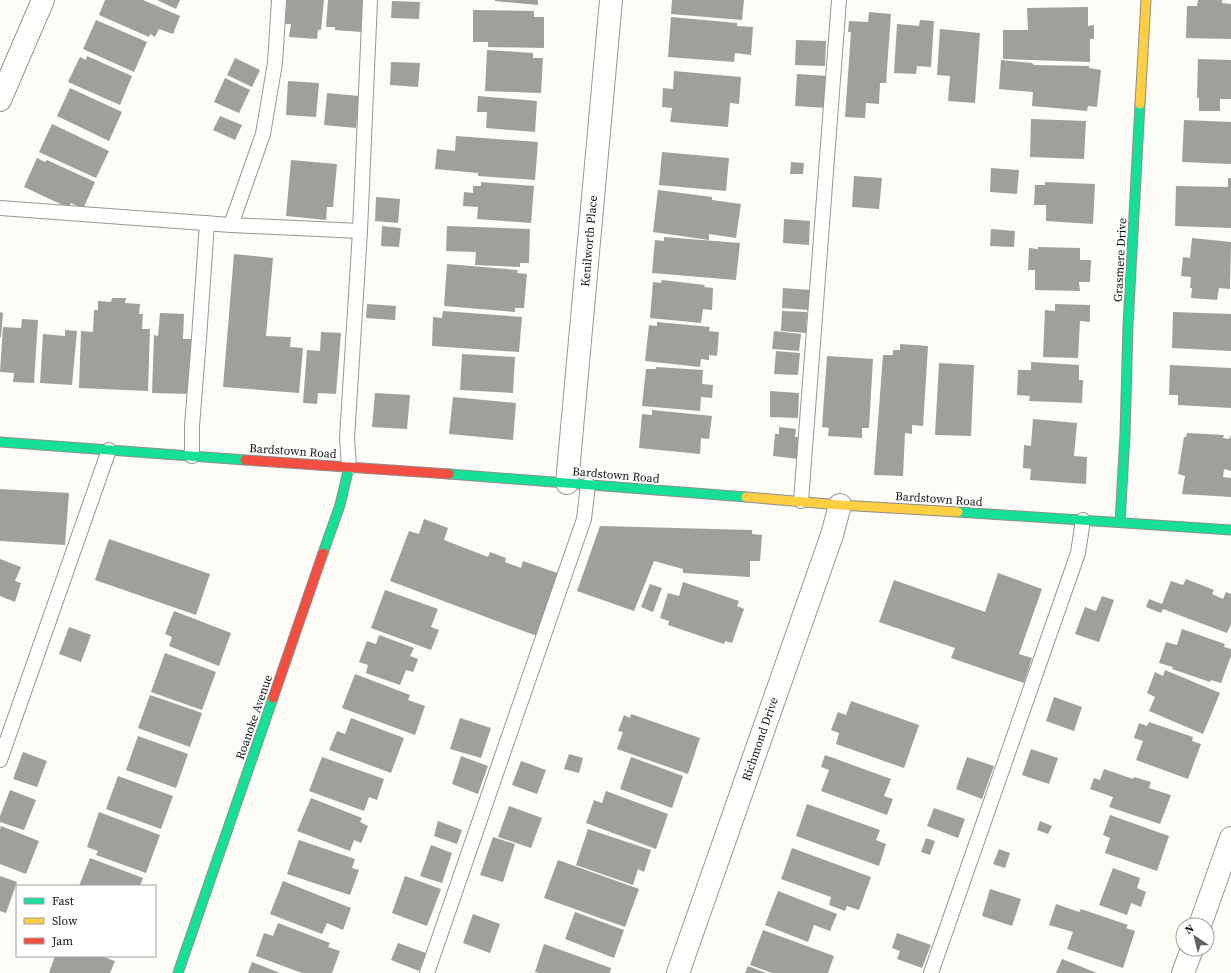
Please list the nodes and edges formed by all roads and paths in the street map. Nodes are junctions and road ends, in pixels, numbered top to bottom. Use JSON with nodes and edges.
{"nodes":[{"id":1,"x":43,"y":0,"type":"edge"},
{"id":2,"x":279,"y":0,"type":"edge"},
{"id":3,"x":370,"y":0,"type":"edge"},
{"id":4,"x":611,"y":0,"type":"edge"},
{"id":5,"x":839,"y":0,"type":"edge"},
{"id":6,"x":1146,"y":0,"type":"edge"},
{"id":7,"x":0,"y":100,"type":"edge"},
{"id":8,"x":0,"y":208,"type":"edge"},
{"id":9,"x":207,"y":223,"type":"junction"},
{"id":10,"x":231,"y":225,"type":"junction"},
{"id":11,"x":360,"y":232,"type":"junction"},
{"id":12,"x":0,"y":442,"type":"edge"},
{"id":13,"x":109,"y":450,"type":"junction"},
{"id":14,"x":192,"y":456,"type":"junction"},
{"id":15,"x":350,"y":467,"type":"junction"},
{"id":16,"x":567,"y":482,"type":"junction"},
{"id":17,"x":588,"y":485,"type":"junction"},
{"id":18,"x":801,"y":501,"type":"junction"},
{"id":19,"x":840,"y":505,"type":"junction"},
{"id":20,"x":1083,"y":520,"type":"junction"},
{"id":21,"x":1120,"y":522,"type":"junction"},
{"id":22,"x":1231,"y":530,"type":"edge"},
{"id":23,"x":0,"y":760,"type":"edge"},
{"id":24,"x":1231,"y":838,"type":"edge"},
{"id":25,"x":1203,"y":917,"type":"edge"},
{"id":26,"x":1189,"y":957,"type":"edge"},
{"id":27,"x":178,"y":973,"type":"edge"},
{"id":28,"x":428,"y":973,"type":"edge"},
{"id":29,"x":678,"y":973,"type":"edge"},
{"id":30,"x":931,"y":973,"type":"edge"},
{"id":31,"x":1183,"y":973,"type":"edge"}],
"edges":[{"from":1,"to":7,"type":"street"},
{"from":2,"to":10,"type":"lane"},
{"from":3,"to":11,"type":"lane"},
{"from":4,"to":16,"type":"street","name":"Kenilworth Place"},
{"from":5,"to":18,"type":"lane"},
{"from":6,"to":21,"type":"main road","name":"Grasmere Drive"},
{"from":8,"to":9,"type":"lane"},
{"from":9,"to":10,"type":"lane"},
{"from":9,"to":14,"type":"lane"},
{"from":10,"to":11,"type":"lane"},
{"from":11,"to":15,"type":"lane"},
{"from":12,"to":13,"type":"main road","name":"Bardstown Road"},
{"from":13,"to":14,"type":"main road","name":"Bardstown Road"},
{"from":13,"to":23,"type":"lane"},
{"from":14,"to":15,"type":"main road","name":"Bardstown Road"},
{"from":15,"to":16,"type":"main road","name":"Bardstown Road"},
{"from":15,"to":27,"type":"main road","name":"Roanoke Avenue"},
{"from":16,"to":17,"type":"main road","name":"Bardstown Road"},
{"from":17,"to":18,"type":"main road","name":"Bardstown Road"},
{"from":17,"to":28,"type":"lane"},
{"from":18,"to":19,"type":"main road","name":"Bardstown Road"},
{"from":19,"to":20,"type":"main road","name":"Bardstown Road"},
{"from":19,"to":29,"type":"street","name":"Richmond Drive"},
{"from":20,"to":21,"type":"main road","name":"Bardstown Road"},
{"from":20,"to":30,"type":"lane"},
{"from":21,"to":22,"type":"main road","name":"Bardstown Road"},
{"from":24,"to":25,"type":"street"},
{"from":26,"to":31,"type":"street"}]}
